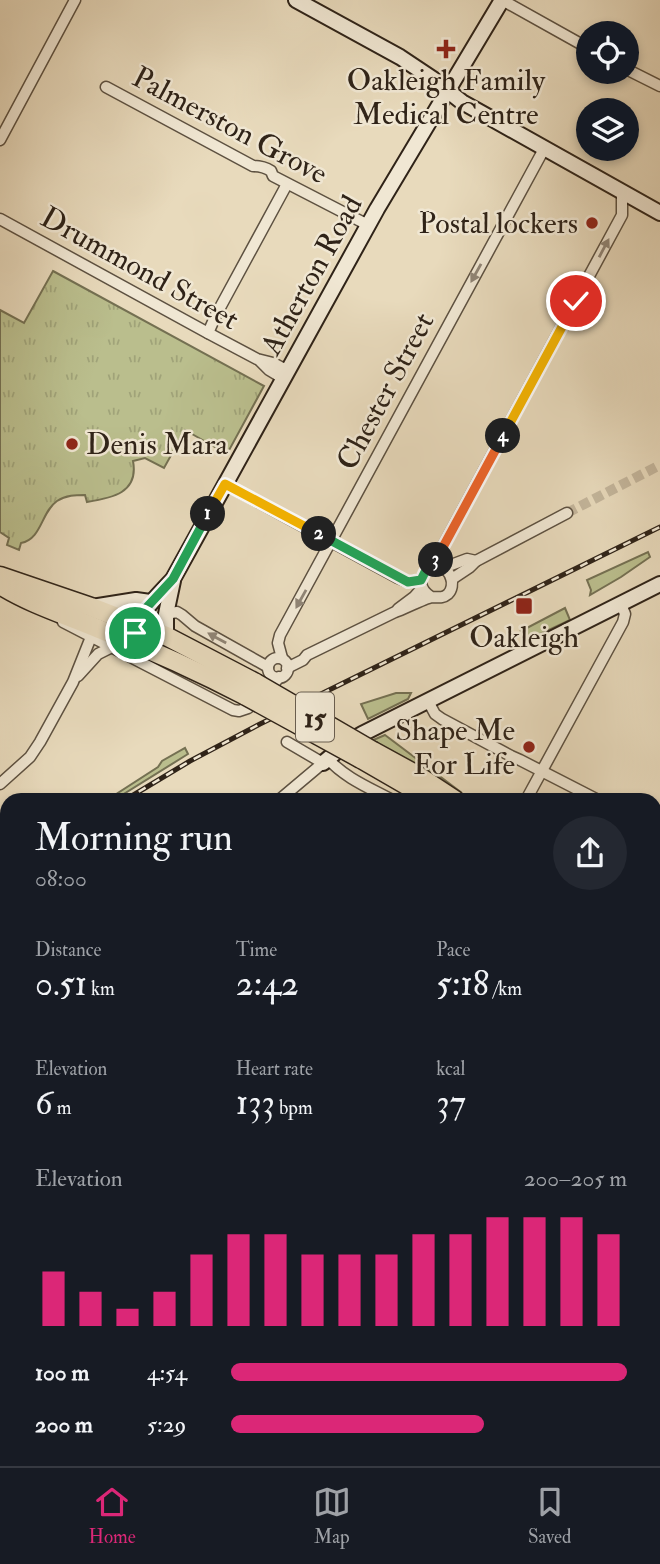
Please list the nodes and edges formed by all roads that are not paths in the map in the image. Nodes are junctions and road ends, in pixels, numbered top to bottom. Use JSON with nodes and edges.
{"nodes":[{"id":1,"x":75,"y":0,"type":"edge"},
{"id":2,"x":296,"y":0,"type":"edge"},
{"id":3,"x":502,"y":0,"type":"edge"},
{"id":4,"x":576,"y":41,"type":"edge"},
{"id":5,"x":639,"y":76,"type":"edge"},
{"id":6,"x":660,"y":86,"type":"edge"},
{"id":7,"x":106,"y":87,"type":"dead end"},
{"id":8,"x":447,"y":92,"type":"junction"},
{"id":9,"x":0,"y":140,"type":"edge"},
{"id":10,"x":544,"y":149,"type":"junction"},
{"id":11,"x":287,"y":184,"type":"junction"},
{"id":12,"x":622,"y":192,"type":"junction"},
{"id":13,"x":641,"y":202,"type":"junction"},
{"id":14,"x":660,"y":213,"type":"edge"},
{"id":15,"x":622,"y":215,"type":"junction"},
{"id":16,"x":0,"y":219,"type":"edge"},
{"id":17,"x":368,"y":225,"type":"junction"},
{"id":18,"x":208,"y":333,"type":"junction"},
{"id":19,"x":286,"y":375,"type":"junction"},
{"id":20,"x":225,"y":484,"type":"junction"},
{"id":21,"x":567,"y":513,"type":"tunnel mouth"},
{"id":22,"x":332,"y":541,"type":"junction"},
{"id":23,"x":476,"y":561,"type":"junction"},
{"id":24,"x":438,"y":568,"type":"junction"},
{"id":25,"x":0,"y":576,"type":"edge"},
{"id":26,"x":173,"y":579,"type":"junction"},
{"id":27,"x":452,"y":579,"type":"junction"},
{"id":28,"x":422,"y":584,"type":"junction"},
{"id":29,"x":660,"y":584,"type":"edge"},
{"id":30,"x":0,"y":585,"type":"edge"},
{"id":31,"x":430,"y":597,"type":"junction"},
{"id":32,"x":150,"y":602,"type":"junction"},
{"id":33,"x":91,"y":607,"type":"junction"},
{"id":34,"x":615,"y":607,"type":"junction"},
{"id":35,"x":54,"y":611,"type":"junction"},
{"id":36,"x":395,"y":612,"type":"junction"},
{"id":37,"x":166,"y":614,"type":"junction"},
{"id":38,"x":138,"y":625,"type":"junction"},
{"id":39,"x":166,"y":636,"type":"junction"},
{"id":40,"x":91,"y":637,"type":"junction"},
{"id":41,"x":135,"y":643,"type":"junction"},
{"id":42,"x":112,"y":647,"type":"junction"},
{"id":43,"x":284,"y":662,"type":"junction"},
{"id":44,"x":73,"y":682,"type":"junction"},
{"id":45,"x":263,"y":682,"type":"junction"},
{"id":46,"x":428,"y":701,"type":"junction"},
{"id":47,"x":287,"y":742,"type":"dead end"},
{"id":48,"x":367,"y":755,"type":"junction"},
{"id":49,"x":326,"y":761,"type":"junction"},
{"id":50,"x":542,"y":771,"type":"junction"},
{"id":51,"x":0,"y":784,"type":"edge"},
{"id":52,"x":287,"y":793,"type":"edge"},
{"id":53,"x":379,"y":793,"type":"edge"},
{"id":54,"x":422,"y":793,"type":"edge"},
{"id":55,"x":444,"y":793,"type":"edge"},
{"id":56,"x":530,"y":793,"type":"edge"},
{"id":57,"x":584,"y":793,"type":"edge"}],
"edges":[{"from":1,"to":9,"type":"street"},
{"from":2,"to":8,"type":"street"},
{"from":3,"to":4,"type":"street"},
{"from":3,"to":8,"type":"street","name":"Atherton Road"},
{"from":5,"to":6,"type":"street"},
{"from":7,"to":11,"type":"street","name":"Palmerston Grove"},
{"from":8,"to":10,"type":"street"},
{"from":8,"to":17,"type":"street","name":"Atherton Road"},
{"from":10,"to":12,"type":"street"},
{"from":10,"to":22,"type":"street","name":"Chester Street","one_way":true},
{"from":11,"to":17,"type":"street","name":"Palmerston Grove"},
{"from":11,"to":18,"type":"street"},
{"from":12,"to":13,"type":"street"},
{"from":12,"to":15,"type":"street"},
{"from":13,"to":14,"type":"street"},
{"from":13,"to":15,"type":"street"},
{"from":24,"to":15,"type":"street","one_way":true},
{"from":16,"to":18,"type":"street","name":"Drummond Street"},
{"from":17,"to":19,"type":"street","name":"Atherton Road"},
{"from":18,"to":19,"type":"street","name":"Drummond Street"},
{"from":19,"to":20,"type":"street","name":"Atherton Road"},
{"from":20,"to":22,"type":"street"},
{"from":20,"to":26,"type":"street","name":"Atherton Road"},
{"from":21,"to":23,"type":"street"},
{"from":22,"to":28,"type":"street"},
{"from":22,"to":43,"type":"street","name":"Chester Street","one_way":true},
{"from":23,"to":24,"type":"street"},
{"from":23,"to":27,"type":"street"},
{"from":24,"to":27,"type":"street"},
{"from":24,"to":28,"type":"street"},
{"from":25,"to":33,"type":"highway","number":"15"},
{"from":26,"to":32,"type":"street","name":"Atherton Road"},
{"from":26,"to":37,"type":"street","name":"Atherton Road"},
{"from":27,"to":31,"type":"street"},
{"from":28,"to":31,"type":"street"},
{"from":28,"to":36,"type":"street"},
{"from":29,"to":34,"type":"street"},
{"from":30,"to":35,"type":"highway","number":"15"},
{"from":31,"to":36,"type":"street"},
{"from":32,"to":33,"type":"street"},
{"from":32,"to":38,"type":"street","name":"Atherton Road"},
{"from":33,"to":38,"type":"highway","number":"15"},
{"from":34,"to":46,"type":"street"},
{"from":34,"to":50,"type":"street"},
{"from":35,"to":40,"type":"street"},
{"from":35,"to":41,"type":"highway","number":"15"},
{"from":36,"to":43,"type":"street"},
{"from":37,"to":39,"type":"street","name":"Atherton Road"},
{"from":45,"to":37,"type":"street","one_way":true},
{"from":38,"to":39,"type":"highway","number":"15"},
{"from":38,"to":41,"type":"street","name":"Atherton Road"},
{"from":39,"to":45,"type":"highway","number":"15"},
{"from":40,"to":42,"type":"street"},
{"from":40,"to":44,"type":"street"},
{"from":41,"to":45,"type":"highway","number":"15"},
{"from":42,"to":44,"type":"street"},
{"from":42,"to":45,"type":"street"},
{"from":43,"to":45,"type":"street"},
{"from":43,"to":45,"type":"street"},
{"from":44,"to":51,"type":"street"},
{"from":45,"to":48,"type":"highway","number":"15","bridge":true},
{"from":46,"to":49,"type":"street"},
{"from":46,"to":50,"type":"street"},
{"from":47,"to":49,"type":"street"},
{"from":48,"to":54,"type":"highway","number":"15"},
{"from":48,"to":55,"type":"highway","number":"15"},
{"from":49,"to":52,"type":"street"},
{"from":49,"to":53,"type":"street"},
{"from":50,"to":56,"type":"street"},
{"from":50,"to":57,"type":"street"}]}
